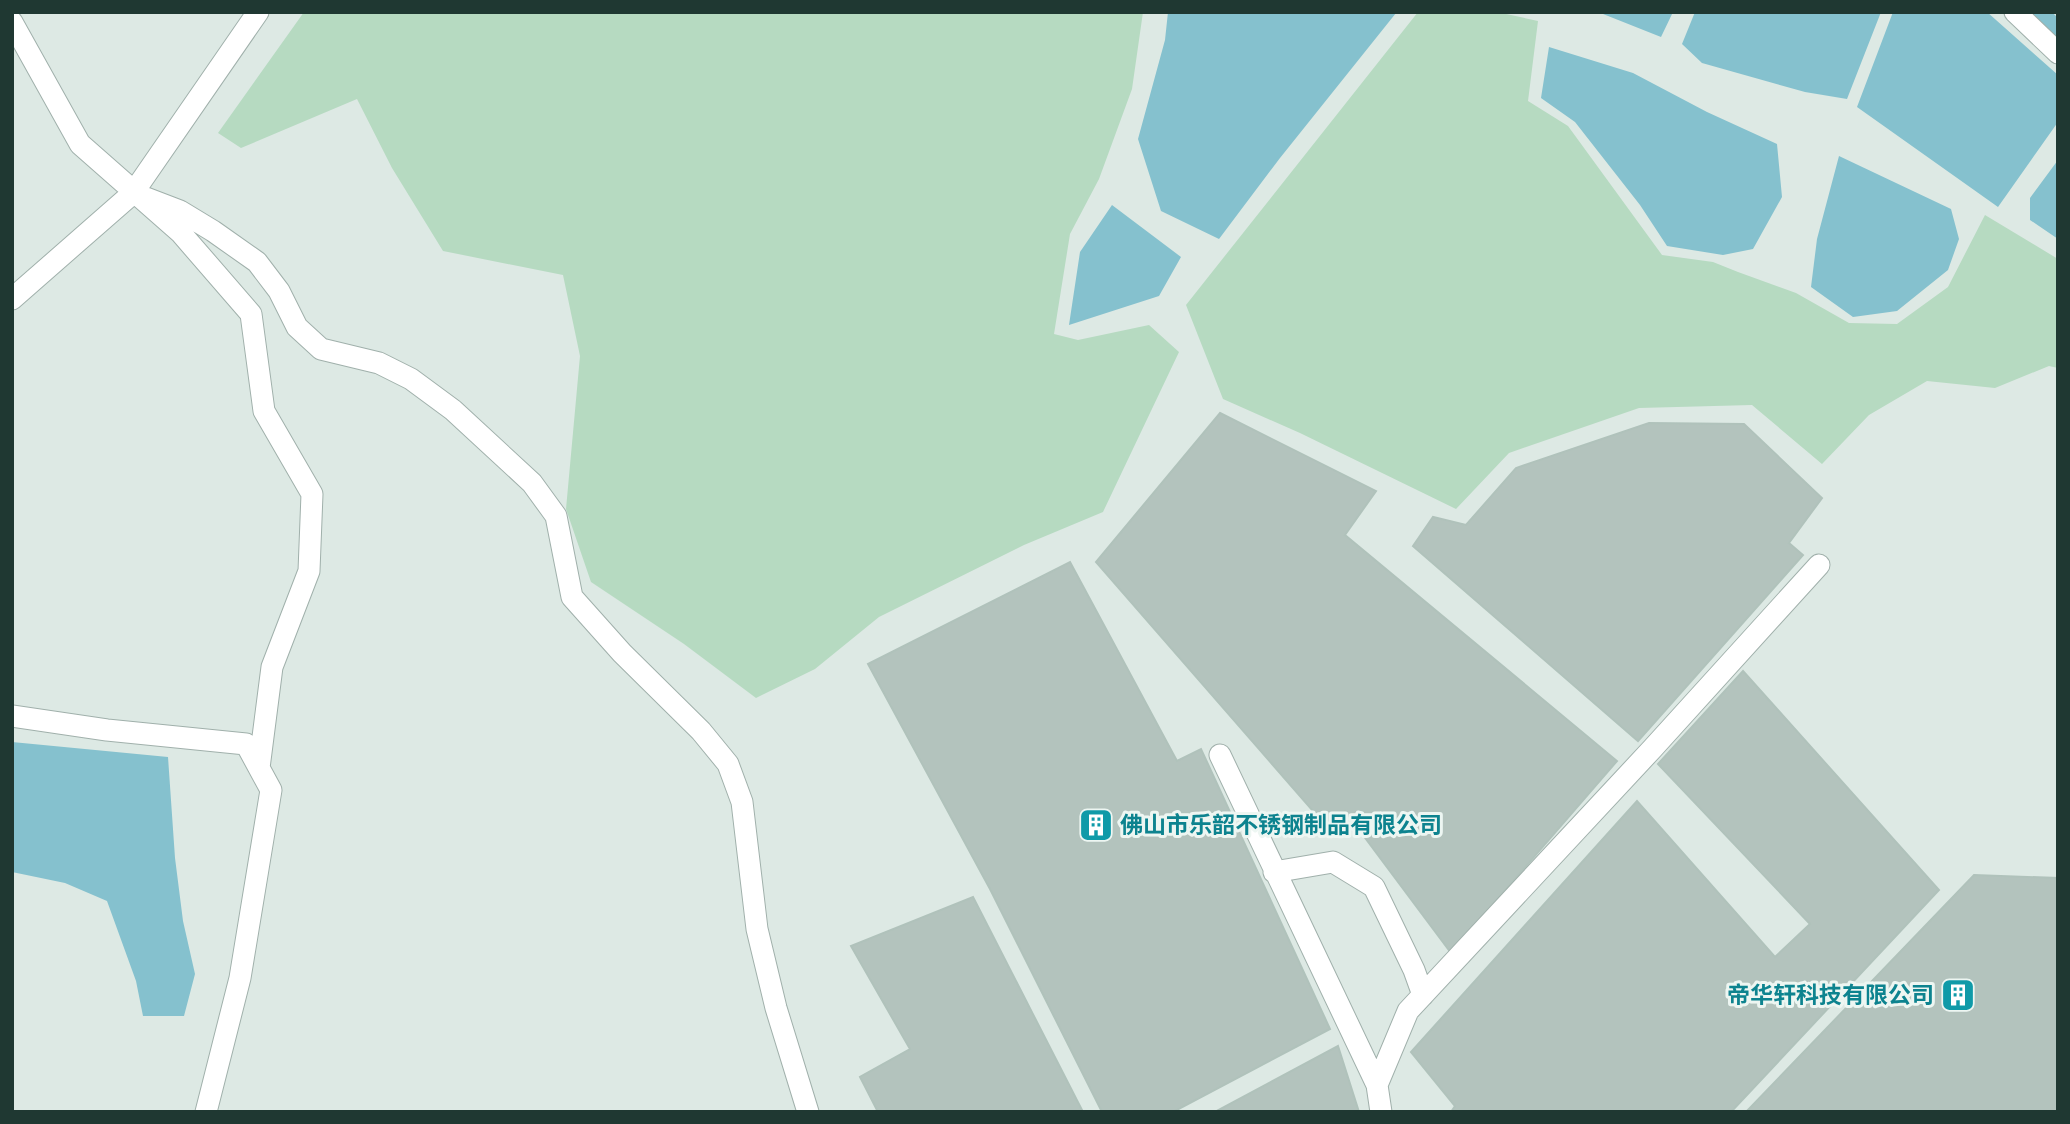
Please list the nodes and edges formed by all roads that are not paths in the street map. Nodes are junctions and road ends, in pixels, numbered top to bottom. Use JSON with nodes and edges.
{"nodes":[{"id":1,"x":258,"y":12,"type":"edge"},
{"id":2,"x":2015,"y":12,"type":"edge"},
{"id":3,"x":12,"y":22,"type":"edge"},
{"id":4,"x":2058,"y":53,"type":"edge"},
{"id":5,"x":134,"y":193,"type":"junction"},
{"id":6,"x":12,"y":299,"type":"edge"},
{"id":7,"x":1819,"y":565,"type":"dead end"},
{"id":8,"x":12,"y":716,"type":"edge"},
{"id":9,"x":1220,"y":755,"type":"dead end"},
{"id":10,"x":259,"y":768,"type":"junction"},
{"id":11,"x":1274,"y":872,"type":"junction"},
{"id":12,"x":1423,"y":996,"type":"junction"},
{"id":13,"x":1377,"y":1085,"type":"junction"},
{"id":14,"x":206,"y":1112,"type":"edge"},
{"id":15,"x":808,"y":1112,"type":"edge"},
{"id":16,"x":1381,"y":1112,"type":"edge"}],
"edges":[{"from":1,"to":5,"type":"street"},
{"from":2,"to":4,"type":"street"},
{"from":3,"to":5,"type":"street"},
{"from":5,"to":6,"type":"street"},
{"from":5,"to":10,"type":"street"},
{"from":5,"to":15,"type":"street"},
{"from":7,"to":12,"type":"street"},
{"from":8,"to":10,"type":"street"},
{"from":9,"to":11,"type":"street"},
{"from":10,"to":14,"type":"street"},
{"from":11,"to":12,"type":"street"},
{"from":11,"to":13,"type":"street"},
{"from":12,"to":13,"type":"street"},
{"from":13,"to":16,"type":"street"}]}
